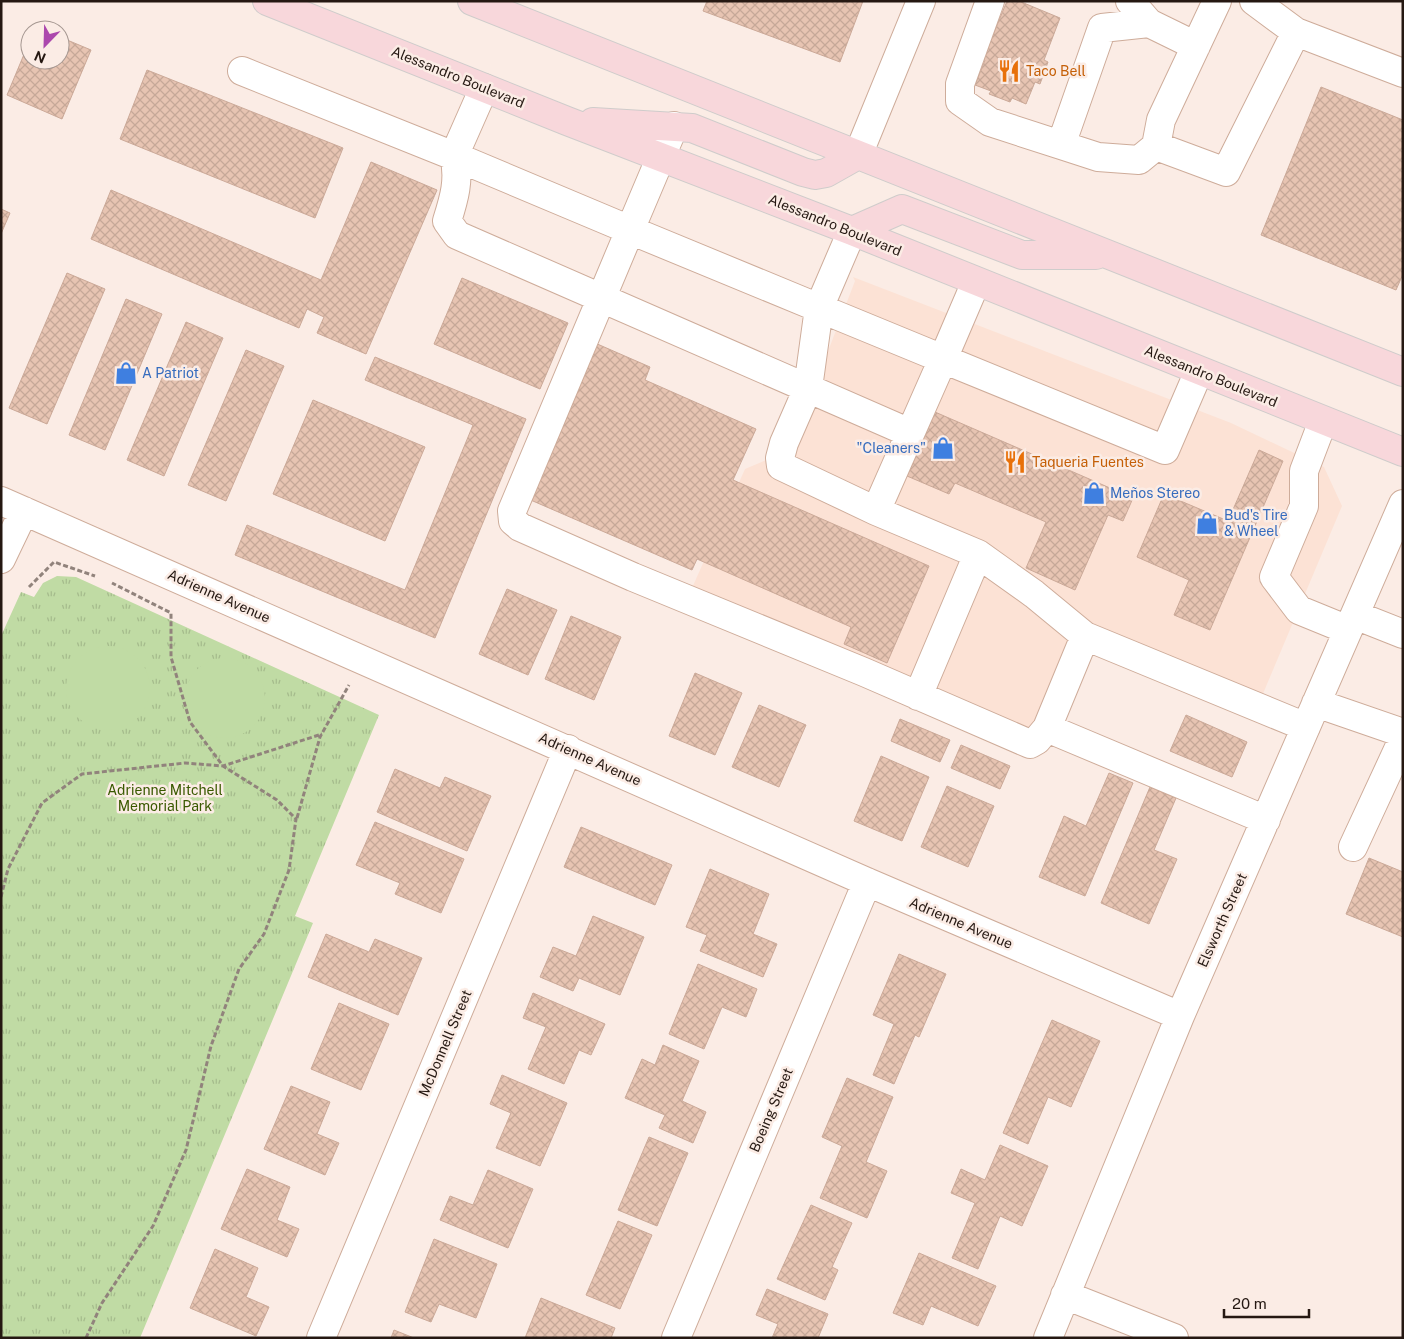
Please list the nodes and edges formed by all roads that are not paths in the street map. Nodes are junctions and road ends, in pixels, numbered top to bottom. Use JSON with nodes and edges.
{"nodes":[{"id":1,"x":268,"y":1,"type":"edge"},
{"id":2,"x":472,"y":1,"type":"edge"},
{"id":3,"x":921,"y":1,"type":"edge"},
{"id":4,"x":990,"y":1,"type":"edge"},
{"id":5,"x":1130,"y":1,"type":"edge"},
{"id":6,"x":1217,"y":1,"type":"edge"},
{"id":7,"x":1254,"y":1,"type":"edge"},
{"id":8,"x":1149,"y":23,"type":"junction"},
{"id":9,"x":1296,"y":32,"type":"junction"},
{"id":10,"x":1196,"y":46,"type":"junction"},
{"id":11,"x":242,"y":71,"type":"dead end"},
{"id":12,"x":1403,"y":73,"type":"edge"},
{"id":13,"x":484,"y":88,"type":"junction"},
{"id":14,"x":567,"y":121,"type":"junction"},
{"id":15,"x":674,"y":126,"type":"junction"},
{"id":16,"x":1061,"y":145,"type":"junction"},
{"id":17,"x":1156,"y":146,"type":"junction"},
{"id":18,"x":858,"y":155,"type":"junction"},
{"id":19,"x":454,"y":156,"type":"junction"},
{"id":20,"x":661,"y":157,"type":"junction"},
{"id":21,"x":630,"y":230,"type":"junction"},
{"id":22,"x":852,"y":231,"type":"junction"},
{"id":23,"x":1110,"y":256,"type":"junction"},
{"id":24,"x":976,"y":282,"type":"junction"},
{"id":25,"x":601,"y":299,"type":"junction"},
{"id":26,"x":819,"y":308,"type":"junction"},
{"id":27,"x":943,"y":359,"type":"junction"},
{"id":28,"x":1199,"y":370,"type":"junction"},
{"id":29,"x":1403,"y":372,"type":"edge"},
{"id":30,"x":808,"y":388,"type":"junction"},
{"id":31,"x":1323,"y":421,"type":"junction"},
{"id":32,"x":910,"y":433,"type":"junction"},
{"id":33,"x":1403,"y":452,"type":"edge"},
{"id":34,"x":1403,"y":504,"type":"edge"},
{"id":35,"x":13,"y":506,"type":"edge"},
{"id":36,"x":876,"y":511,"type":"junction"},
{"id":37,"x":978,"y":554,"type":"junction"},
{"id":38,"x":1,"y":559,"type":"edge"},
{"id":39,"x":1351,"y":622,"type":"junction"},
{"id":40,"x":1403,"y":634,"type":"edge"},
{"id":41,"x":1085,"y":636,"type":"junction"},
{"id":42,"x":918,"y":696,"type":"junction"},
{"id":43,"x":1311,"y":715,"type":"junction"},
{"id":44,"x":1048,"y":728,"type":"junction"},
{"id":45,"x":1403,"y":733,"type":"edge"},
{"id":46,"x":1403,"y":739,"type":"edge"},
{"id":47,"x":568,"y":749,"type":"junction"},
{"id":48,"x":1266,"y":820,"type":"junction"},
{"id":49,"x":1353,"y":847,"type":"dead end"},
{"id":50,"x":867,"y":882,"type":"junction"},
{"id":51,"x":1180,"y":1016,"type":"junction"},
{"id":52,"x":1065,"y":1295,"type":"junction"},
{"id":53,"x":321,"y":1338,"type":"edge"},
{"id":54,"x":676,"y":1338,"type":"edge"},
{"id":55,"x":1048,"y":1338,"type":"edge"},
{"id":56,"x":1174,"y":1338,"type":"edge"}],
"edges":[{"from":1,"to":13,"type":"main road","name":"Alessandro Boulevard"},
{"from":2,"to":18,"type":"main road"},
{"from":3,"to":18,"type":"street"},
{"from":4,"to":16,"type":"street"},
{"from":5,"to":8,"type":"street"},
{"from":6,"to":10,"type":"street"},
{"from":7,"to":9,"type":"street"},
{"from":8,"to":10,"type":"street"},
{"from":8,"to":16,"type":"street"},
{"from":9,"to":12,"type":"street"},
{"from":9,"to":17,"type":"street"},
{"from":10,"to":17,"type":"street"},
{"from":11,"to":19,"type":"street"},
{"from":13,"to":14,"type":"main road","name":"Alessandro Boulevard"},
{"from":13,"to":19,"type":"street"},
{"from":14,"to":15,"type":"main road"},
{"from":14,"to":20,"type":"main road","name":"Alessandro Boulevard"},
{"from":15,"to":18,"type":"main road"},
{"from":15,"to":20,"type":"street"},
{"from":16,"to":17,"type":"street"},
{"from":18,"to":23,"type":"main road"},
{"from":19,"to":21,"type":"street"},
{"from":19,"to":25,"type":"street"},
{"from":20,"to":21,"type":"street"},
{"from":20,"to":22,"type":"main road","name":"Alessandro Boulevard"},
{"from":21,"to":25,"type":"street"},
{"from":21,"to":26,"type":"street"},
{"from":22,"to":23,"type":"main road"},
{"from":22,"to":24,"type":"main road","name":"Alessandro Boulevard"},
{"from":22,"to":26,"type":"street"},
{"from":23,"to":29,"type":"main road"},
{"from":24,"to":27,"type":"street"},
{"from":24,"to":28,"type":"main road","name":"Alessandro Boulevard"},
{"from":25,"to":30,"type":"street"},
{"from":25,"to":42,"type":"street"},
{"from":26,"to":27,"type":"street"},
{"from":26,"to":30,"type":"street"},
{"from":27,"to":28,"type":"street"},
{"from":27,"to":32,"type":"street"},
{"from":28,"to":31,"type":"main road","name":"Alessandro Boulevard"},
{"from":30,"to":32,"type":"street"},
{"from":30,"to":36,"type":"street"},
{"from":31,"to":33,"type":"main road","name":"Alessandro Boulevard"},
{"from":31,"to":39,"type":"street"},
{"from":32,"to":36,"type":"street"},
{"from":34,"to":39,"type":"street","name":"Elsworth Street"},
{"from":35,"to":38,"type":"street"},
{"from":35,"to":47,"type":"street","name":"Adrienne Avenue"},
{"from":36,"to":37,"type":"street"},
{"from":37,"to":41,"type":"street"},
{"from":37,"to":42,"type":"street"},
{"from":39,"to":40,"type":"street"},
{"from":39,"to":43,"type":"street","name":"Elsworth Street"},
{"from":41,"to":43,"type":"street"},
{"from":41,"to":44,"type":"street"},
{"from":42,"to":44,"type":"street"},
{"from":43,"to":45,"type":"street"},
{"from":43,"to":48,"type":"street","name":"Elsworth Street"},
{"from":44,"to":48,"type":"street"},
{"from":46,"to":49,"type":"street"},
{"from":47,"to":50,"type":"street","name":"Adrienne Avenue"},
{"from":47,"to":53,"type":"street","name":"McDonnell Street"},
{"from":48,"to":51,"type":"street","name":"Elsworth Street"},
{"from":50,"to":51,"type":"street","name":"Adrienne Avenue"},
{"from":50,"to":54,"type":"street","name":"Boeing Street"},
{"from":51,"to":52,"type":"street","name":"Elsworth Street"},
{"from":52,"to":55,"type":"street","name":"Elsworth Street"},
{"from":52,"to":56,"type":"street"}]}
